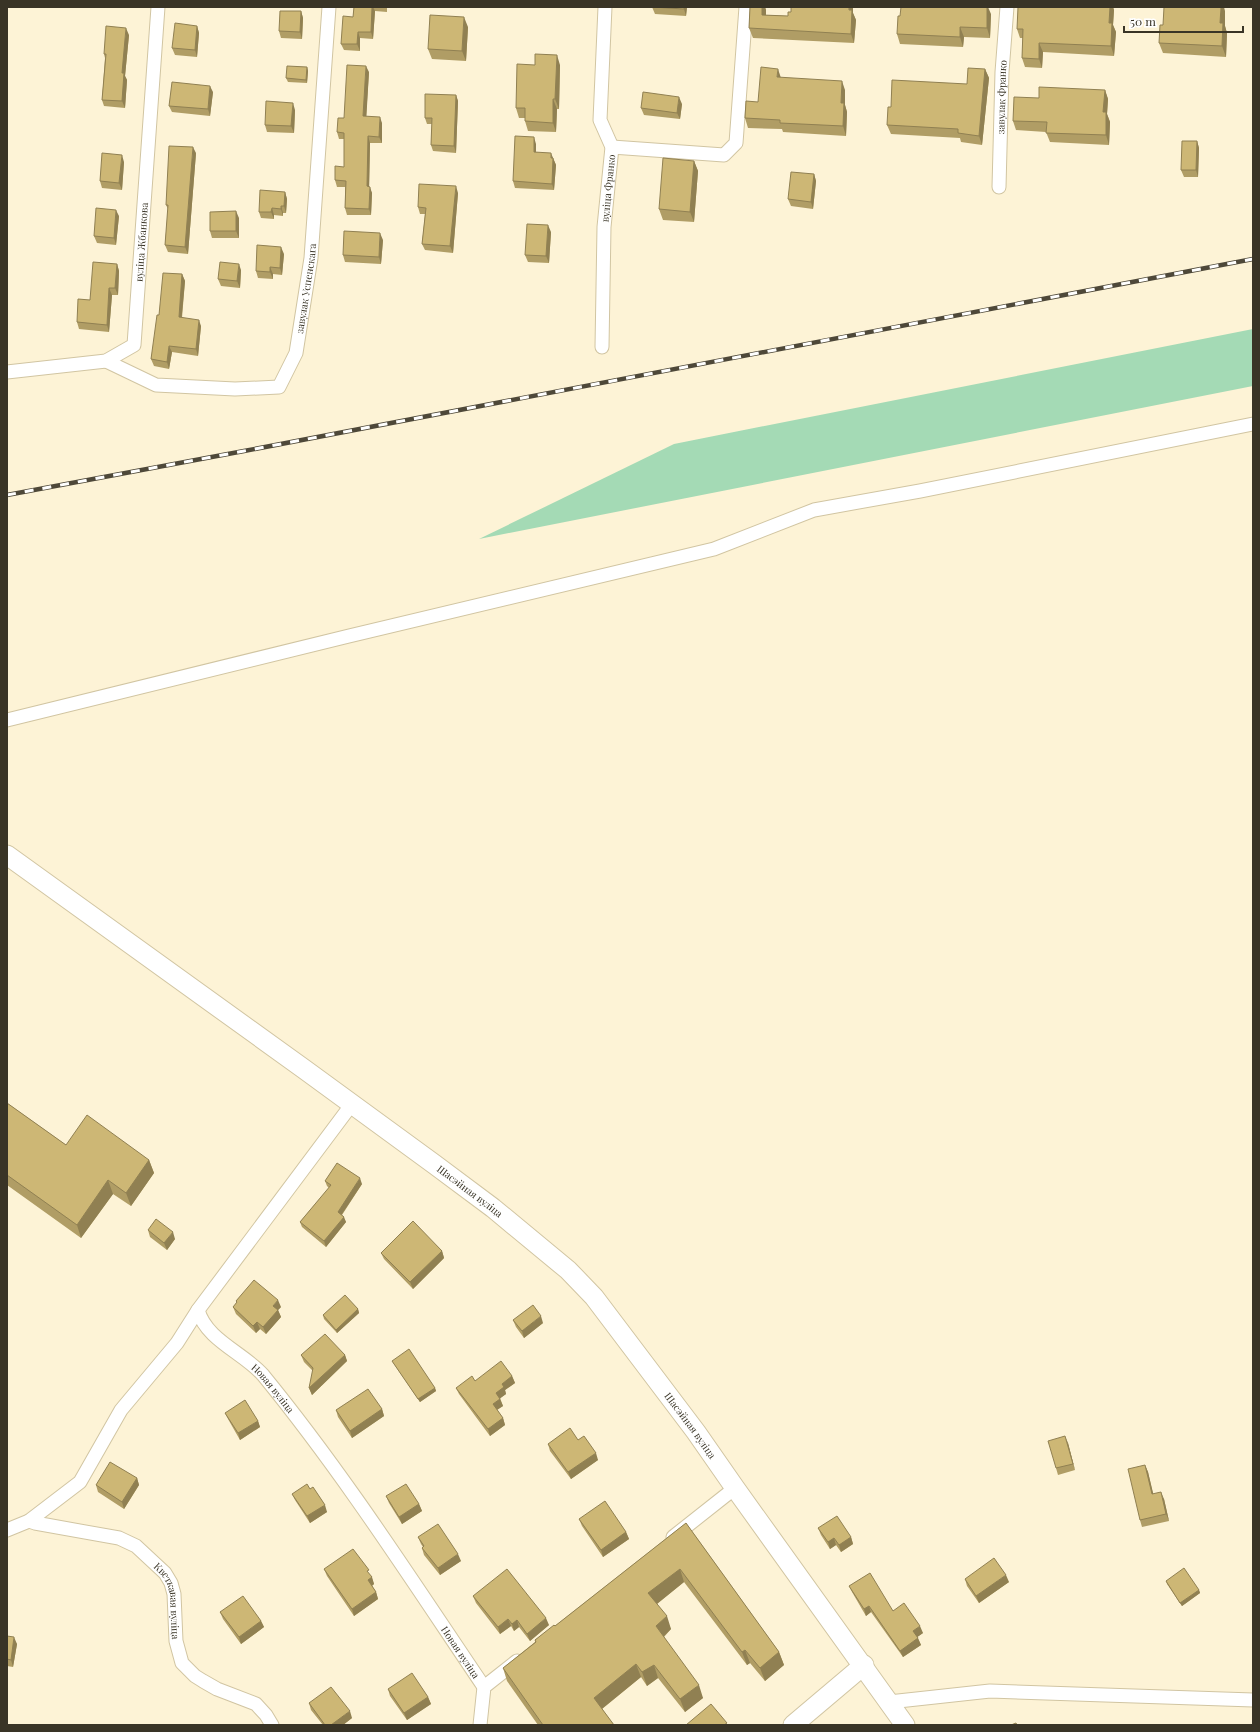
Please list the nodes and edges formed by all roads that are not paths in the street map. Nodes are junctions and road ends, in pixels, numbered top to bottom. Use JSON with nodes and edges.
{"nodes":[{"id":1,"x":158,"y":7,"type":"edge"},
{"id":2,"x":328,"y":7,"type":"edge"},
{"id":3,"x":606,"y":7,"type":"edge"},
{"id":4,"x":746,"y":7,"type":"edge"},
{"id":5,"x":1007,"y":7,"type":"edge"},
{"id":6,"x":612,"y":146,"type":"junction"},
{"id":7,"x":999,"y":187,"type":"dead end"},
{"id":8,"x":602,"y":347,"type":"dead end"},
{"id":9,"x":106,"y":361,"type":"junction"},
{"id":10,"x":7,"y":372,"type":"edge"},
{"id":11,"x":1253,"y":424,"type":"edge"},
{"id":12,"x":7,"y":720,"type":"edge"},
{"id":13,"x":7,"y":855,"type":"edge"},
{"id":14,"x":352,"y":1104,"type":"junction"},
{"id":15,"x":198,"y":1310,"type":"junction"},
{"id":16,"x":735,"y":1488,"type":"junction"},
{"id":17,"x":29,"y":1521,"type":"junction"},
{"id":18,"x":7,"y":1530,"type":"edge"},
{"id":19,"x":661,"y":1546,"type":"edge"},
{"id":20,"x":527,"y":1654,"type":"edge"},
{"id":21,"x":864,"y":1665,"type":"junction"},
{"id":22,"x":484,"y":1688,"type":"junction"},
{"id":23,"x":1253,"y":1700,"type":"edge"},
{"id":24,"x":889,"y":1702,"type":"junction"},
{"id":25,"x":272,"y":1725,"type":"edge"},
{"id":26,"x":480,"y":1725,"type":"edge"},
{"id":27,"x":793,"y":1725,"type":"edge"},
{"id":28,"x":905,"y":1725,"type":"edge"}],
"edges":[{"from":1,"to":9,"type":"street","name":"вуліца Жбанкова"},
{"from":2,"to":9,"type":"street","name":"завулак Успенскага"},
{"from":3,"to":6,"type":"street","name":"вуліца Франко"},
{"from":4,"to":6,"type":"street"},
{"from":5,"to":7,"type":"street","name":"завулак Франко"},
{"from":6,"to":8,"type":"street","name":"вуліца Франко"},
{"from":9,"to":10,"type":"street","name":"вуліца Жбанкова"},
{"from":11,"to":12,"type":"street"},
{"from":13,"to":14,"type":"main road","name":"Шасэйная вуліца"},
{"from":14,"to":15,"type":"street"},
{"from":14,"to":16,"type":"main road","name":"Шасэйная вуліца"},
{"from":15,"to":17,"type":"street"},
{"from":15,"to":22,"type":"street","name":"Новая вуліца"},
{"from":16,"to":19,"type":"street"},
{"from":16,"to":21,"type":"main road","name":"Шасэйная вуліца"},
{"from":17,"to":18,"type":"street"},
{"from":17,"to":25,"type":"street","name":"Кветкавая вуліца"},
{"from":20,"to":22,"type":"street"},
{"from":21,"to":24,"type":"main road","name":"Шасэйная вуліца"},
{"from":21,"to":27,"type":"main road"},
{"from":22,"to":26,"type":"street"},
{"from":23,"to":24,"type":"street"},
{"from":24,"to":28,"type":"main road","name":"Шасэйная вуліца"}]}
